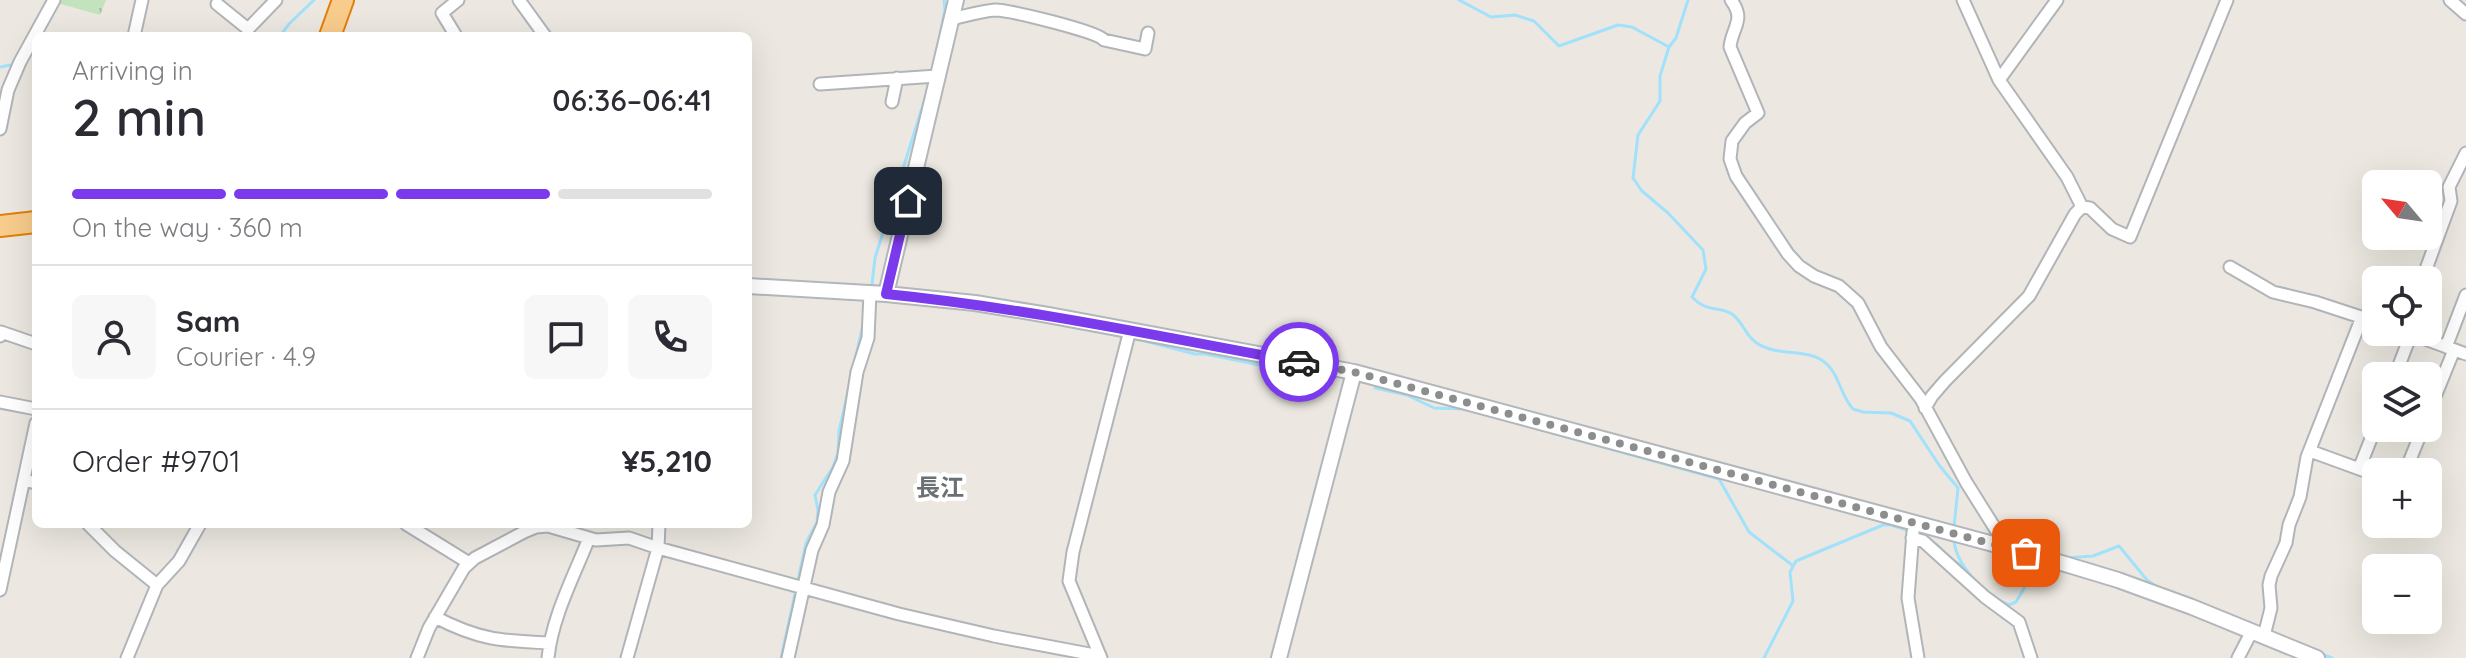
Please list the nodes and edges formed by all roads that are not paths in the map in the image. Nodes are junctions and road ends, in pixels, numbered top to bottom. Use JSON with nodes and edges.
{"nodes":[{"id":1,"x":54,"y":0,"type":"edge"},
{"id":2,"x":142,"y":0,"type":"edge"},
{"id":3,"x":276,"y":0,"type":"edge"},
{"id":4,"x":343,"y":0,"type":"edge"},
{"id":5,"x":458,"y":0,"type":"edge"},
{"id":6,"x":519,"y":0,"type":"edge"},
{"id":7,"x":956,"y":0,"type":"edge"},
{"id":8,"x":1731,"y":0,"type":"edge"},
{"id":9,"x":1963,"y":0,"type":"edge"},
{"id":10,"x":2057,"y":0,"type":"edge"},
{"id":11,"x":2227,"y":0,"type":"edge"},
{"id":12,"x":2450,"y":0,"type":"edge"},
{"id":13,"x":217,"y":4,"type":"dead end"},
{"id":14,"x":2466,"y":14,"type":"edge"},
{"id":15,"x":951,"y":19,"type":"junction"},
{"id":16,"x":1107,"y":23,"type":"dead end"},
{"id":17,"x":36,"y":32,"type":"edge"},
{"id":18,"x":135,"y":32,"type":"edge"},
{"id":19,"x":331,"y":32,"type":"edge"},
{"id":20,"x":454,"y":32,"type":"edge"},
{"id":21,"x":542,"y":32,"type":"edge"},
{"id":22,"x":1148,"y":33,"type":"dead end"},
{"id":23,"x":32,"y":40,"type":"edge"},
{"id":24,"x":1104,"y":40,"type":"junction"},
{"id":25,"x":937,"y":76,"type":"junction"},
{"id":26,"x":897,"y":78,"type":"junction"},
{"id":27,"x":1999,"y":80,"type":"junction"},
{"id":28,"x":820,"y":84,"type":"dead end"},
{"id":29,"x":892,"y":102,"type":"dead end"},
{"id":30,"x":0,"y":129,"type":"edge"},
{"id":31,"x":2466,"y":153,"type":"edge"},
{"id":32,"x":2462,"y":171,"type":"edge"},
{"id":33,"x":2451,"y":201,"type":"junction"},
{"id":34,"x":2082,"y":207,"type":"junction"},
{"id":35,"x":2466,"y":207,"type":"edge"},
{"id":36,"x":32,"y":222,"type":"edge"},
{"id":37,"x":0,"y":226,"type":"edge"},
{"id":38,"x":2427,"y":266,"type":"edge"},
{"id":39,"x":2230,"y":267,"type":"dead end"},
{"id":40,"x":752,"y":286,"type":"edge"},
{"id":41,"x":870,"y":293,"type":"junction"},
{"id":42,"x":886,"y":294,"type":"junction"},
{"id":43,"x":2466,"y":295,"type":"edge"},
{"id":44,"x":2362,"y":317,"type":"joint"},
{"id":45,"x":1130,"y":330,"type":"junction"},
{"id":46,"x":0,"y":336,"type":"edge"},
{"id":47,"x":32,"y":343,"type":"edge"},
{"id":48,"x":2442,"y":345,"type":"edge"},
{"id":49,"x":2450,"y":348,"type":"junction"},
{"id":50,"x":2466,"y":354,"type":"edge"},
{"id":51,"x":1354,"y":372,"type":"junction"},
{"id":52,"x":2442,"y":372,"type":"edge"},
{"id":53,"x":0,"y":402,"type":"edge"},
{"id":54,"x":32,"y":408,"type":"edge"},
{"id":55,"x":1925,"y":408,"type":"junction"},
{"id":56,"x":2370,"y":442,"type":"edge"},
{"id":57,"x":2310,"y":451,"type":"junction"},
{"id":58,"x":2359,"y":469,"type":"junction"},
{"id":59,"x":2362,"y":470,"type":"edge"},
{"id":60,"x":30,"y":481,"type":"edge"},
{"id":61,"x":92,"y":528,"type":"edge"},
{"id":62,"x":198,"y":528,"type":"edge"},
{"id":63,"x":412,"y":528,"type":"edge"},
{"id":64,"x":534,"y":528,"type":"edge"},
{"id":65,"x":570,"y":528,"type":"edge"},
{"id":66,"x":660,"y":528,"type":"edge"},
{"id":67,"x":1913,"y":531,"type":"junction"},
{"id":68,"x":589,"y":538,"type":"junction"},
{"id":69,"x":658,"y":548,"type":"junction"},
{"id":70,"x":2008,"y":549,"type":"junction"},
{"id":71,"x":469,"y":563,"type":"junction"},
{"id":72,"x":157,"y":585,"type":"junction"},
{"id":73,"x":804,"y":589,"type":"junction"},
{"id":74,"x":0,"y":590,"type":"edge"},
{"id":75,"x":435,"y":617,"type":"junction"},
{"id":76,"x":2263,"y":632,"type":"junction"},
{"id":77,"x":550,"y":643,"type":"junction"},
{"id":78,"x":1100,"y":657,"type":"edge"},
{"id":79,"x":127,"y":658,"type":"edge"},
{"id":80,"x":417,"y":658,"type":"edge"},
{"id":81,"x":548,"y":658,"type":"edge"},
{"id":82,"x":627,"y":658,"type":"edge"},
{"id":83,"x":788,"y":658,"type":"edge"},
{"id":84,"x":1279,"y":658,"type":"edge"},
{"id":85,"x":1918,"y":658,"type":"edge"},
{"id":86,"x":2031,"y":658,"type":"edge"},
{"id":87,"x":2238,"y":658,"type":"edge"},
{"id":88,"x":2317,"y":658,"type":"edge"}],
"edges":[{"from":1,"to":17,"type":"street"},
{"from":2,"to":18,"type":"street"},
{"from":3,"to":13,"type":"street"},
{"from":4,"to":19,"type":"highway"},
{"from":5,"to":20,"type":"street"},
{"from":6,"to":21,"type":"street"},
{"from":7,"to":15,"type":"main road"},
{"from":8,"to":55,"type":"street"},
{"from":9,"to":27,"type":"street"},
{"from":10,"to":27,"type":"street"},
{"from":11,"to":34,"type":"street"},
{"from":12,"to":14,"type":"street"},
{"from":15,"to":24,"type":"street"},
{"from":15,"to":25,"type":"main road"},
{"from":16,"to":24,"type":"street"},
{"from":22,"to":24,"type":"street"},
{"from":23,"to":30,"type":"street"},
{"from":25,"to":26,"type":"street"},
{"from":25,"to":42,"type":"main road"},
{"from":26,"to":28,"type":"street"},
{"from":26,"to":29,"type":"street"},
{"from":27,"to":34,"type":"street"},
{"from":31,"to":32,"type":"street"},
{"from":32,"to":33,"type":"street"},
{"from":33,"to":35,"type":"street"},
{"from":33,"to":38,"type":"street"},
{"from":34,"to":55,"type":"street"},
{"from":36,"to":37,"type":"highway"},
{"from":39,"to":44,"type":"street"},
{"from":40,"to":41,"type":"main road"},
{"from":41,"to":42,"type":"main road"},
{"from":41,"to":73,"type":"street"},
{"from":42,"to":45,"type":"main road"},
{"from":43,"to":49,"type":"street"},
{"from":44,"to":57,"type":"street"},
{"from":45,"to":51,"type":"main road"},
{"from":45,"to":78,"type":"street"},
{"from":46,"to":47,"type":"street"},
{"from":48,"to":49,"type":"street"},
{"from":49,"to":50,"type":"street"},
{"from":49,"to":52,"type":"street"},
{"from":51,"to":67,"type":"main road"},
{"from":51,"to":84,"type":"main road"},
{"from":53,"to":54,"type":"street"},
{"from":55,"to":70,"type":"street"},
{"from":56,"to":58,"type":"street"},
{"from":57,"to":58,"type":"street"},
{"from":57,"to":76,"type":"street"},
{"from":58,"to":59,"type":"street"},
{"from":60,"to":74,"type":"street"},
{"from":61,"to":72,"type":"street"},
{"from":62,"to":72,"type":"street"},
{"from":63,"to":71,"type":"street"},
{"from":64,"to":71,"type":"street"},
{"from":65,"to":68,"type":"street"},
{"from":66,"to":69,"type":"street"},
{"from":67,"to":70,"type":"main road"},
{"from":67,"to":85,"type":"street"},
{"from":67,"to":86,"type":"street"},
{"from":68,"to":69,"type":"street"},
{"from":68,"to":77,"type":"street"},
{"from":69,"to":73,"type":"street"},
{"from":69,"to":82,"type":"street"},
{"from":70,"to":76,"type":"main road"},
{"from":71,"to":75,"type":"street"},
{"from":72,"to":79,"type":"street"},
{"from":73,"to":78,"type":"street"},
{"from":73,"to":83,"type":"street"},
{"from":75,"to":77,"type":"street"},
{"from":75,"to":80,"type":"street"},
{"from":76,"to":87,"type":"street"},
{"from":76,"to":88,"type":"main road"},
{"from":77,"to":81,"type":"street"}]}
